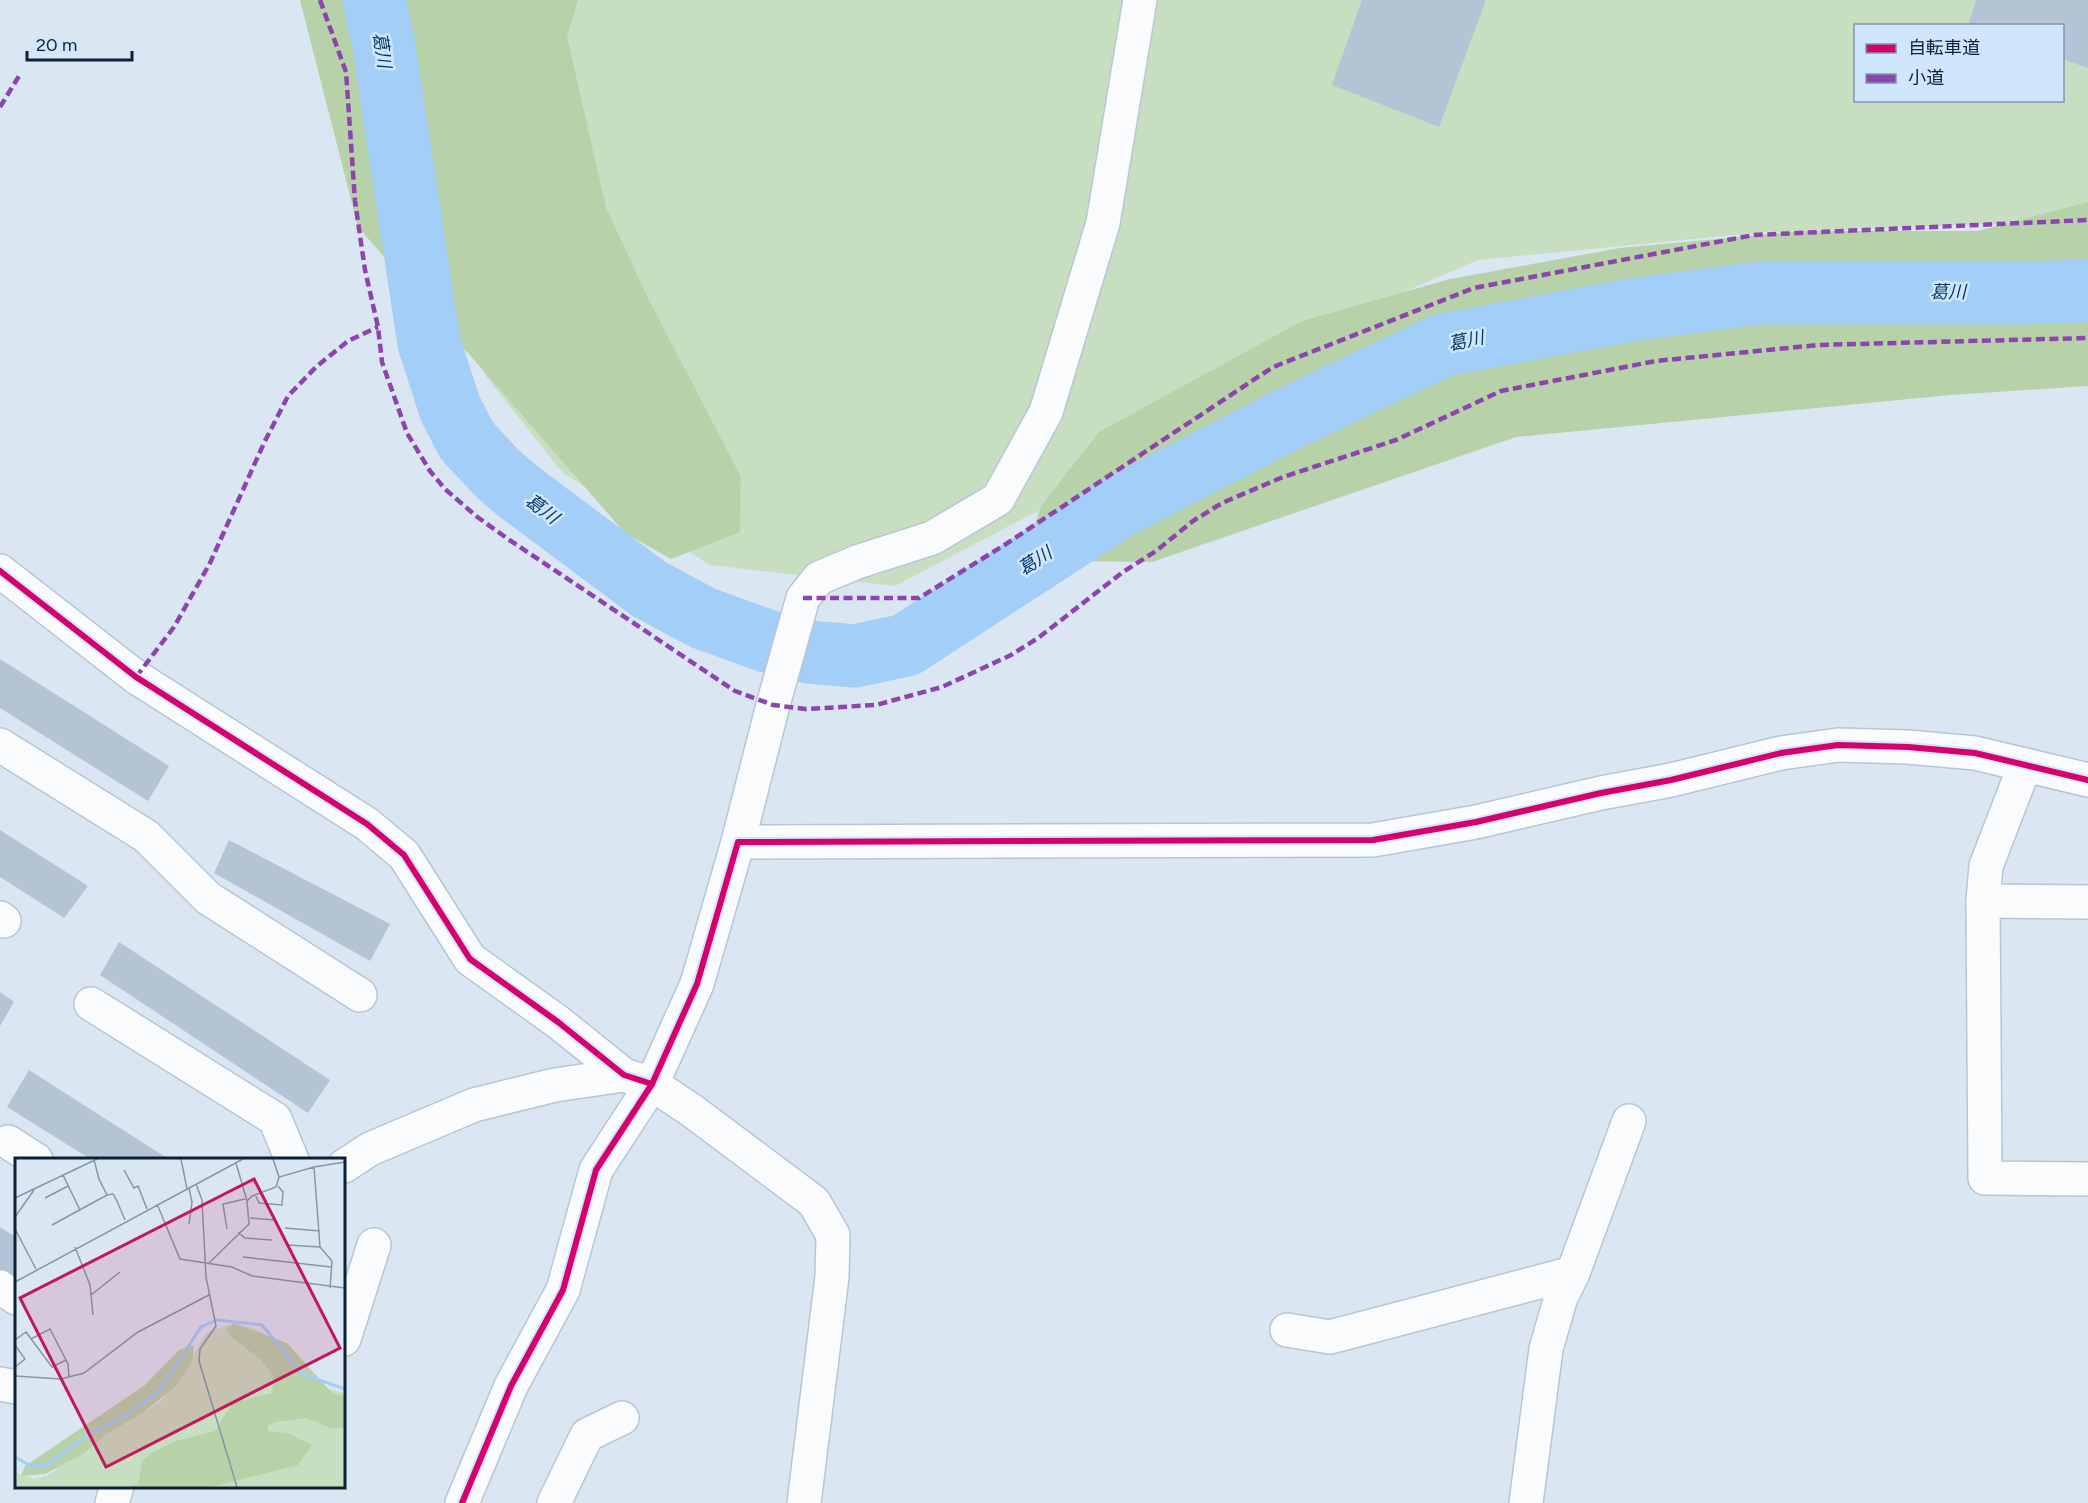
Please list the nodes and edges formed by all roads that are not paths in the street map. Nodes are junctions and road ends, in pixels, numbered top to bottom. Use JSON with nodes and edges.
{"nodes":[{"id":1,"x":1140,"y":0,"type":"edge"},
{"id":2,"x":0,"y":571,"type":"edge"},
{"id":3,"x":0,"y":745,"type":"edge"},
{"id":4,"x":2025,"y":765,"type":"junction"},
{"id":5,"x":2088,"y":780,"type":"edge"},
{"id":6,"x":738,"y":842,"type":"junction"},
{"id":7,"x":1983,"y":901,"type":"junction"},
{"id":8,"x":2088,"y":902,"type":"edge"},
{"id":9,"x":360,"y":994,"type":"dead end"},
{"id":10,"x":91,"y":1004,"type":"dead end"},
{"id":11,"x":638,"y":1079,"type":"junction"},
{"id":12,"x":1629,"y":1121,"type":"dead end"},
{"id":13,"x":8,"y":1142,"type":"dead end"},
{"id":14,"x":33,"y":1158,"type":"edge"},
{"id":15,"x":291,"y":1158,"type":"edge"},
{"id":16,"x":345,"y":1165,"type":"edge"},
{"id":17,"x":2088,"y":1179,"type":"edge"},
{"id":18,"x":374,"y":1245,"type":"dead end"},
{"id":19,"x":1573,"y":1273,"type":"junction"},
{"id":20,"x":0,"y":1287,"type":"edge"},
{"id":21,"x":15,"y":1297,"type":"edge"},
{"id":22,"x":1287,"y":1329,"type":"dead end"},
{"id":23,"x":345,"y":1336,"type":"edge"},
{"id":24,"x":0,"y":1384,"type":"edge"},
{"id":25,"x":15,"y":1387,"type":"edge"},
{"id":26,"x":622,"y":1418,"type":"dead end"},
{"id":27,"x":116,"y":1488,"type":"edge"},
{"id":28,"x":112,"y":1503,"type":"edge"},
{"id":29,"x":462,"y":1503,"type":"edge"},
{"id":30,"x":554,"y":1503,"type":"edge"},
{"id":31,"x":804,"y":1503,"type":"edge"},
{"id":32,"x":1526,"y":1503,"type":"edge"}],
"edges":[{"from":1,"to":6,"type":"street"},
{"from":2,"to":11,"type":"street"},
{"from":3,"to":9,"type":"street"},
{"from":4,"to":5,"type":"street"},
{"from":4,"to":6,"type":"street"},
{"from":4,"to":7,"type":"street"},
{"from":6,"to":11,"type":"street"},
{"from":7,"to":8,"type":"street"},
{"from":7,"to":17,"type":"street"},
{"from":10,"to":15,"type":"street"},
{"from":11,"to":16,"type":"street"},
{"from":11,"to":29,"type":"street"},
{"from":11,"to":31,"type":"street"},
{"from":12,"to":19,"type":"street"},
{"from":13,"to":14,"type":"street"},
{"from":18,"to":23,"type":"street"},
{"from":19,"to":22,"type":"street"},
{"from":19,"to":32,"type":"street"},
{"from":20,"to":21,"type":"street"},
{"from":24,"to":25,"type":"street"},
{"from":26,"to":30,"type":"street"},
{"from":27,"to":28,"type":"street"}]}
